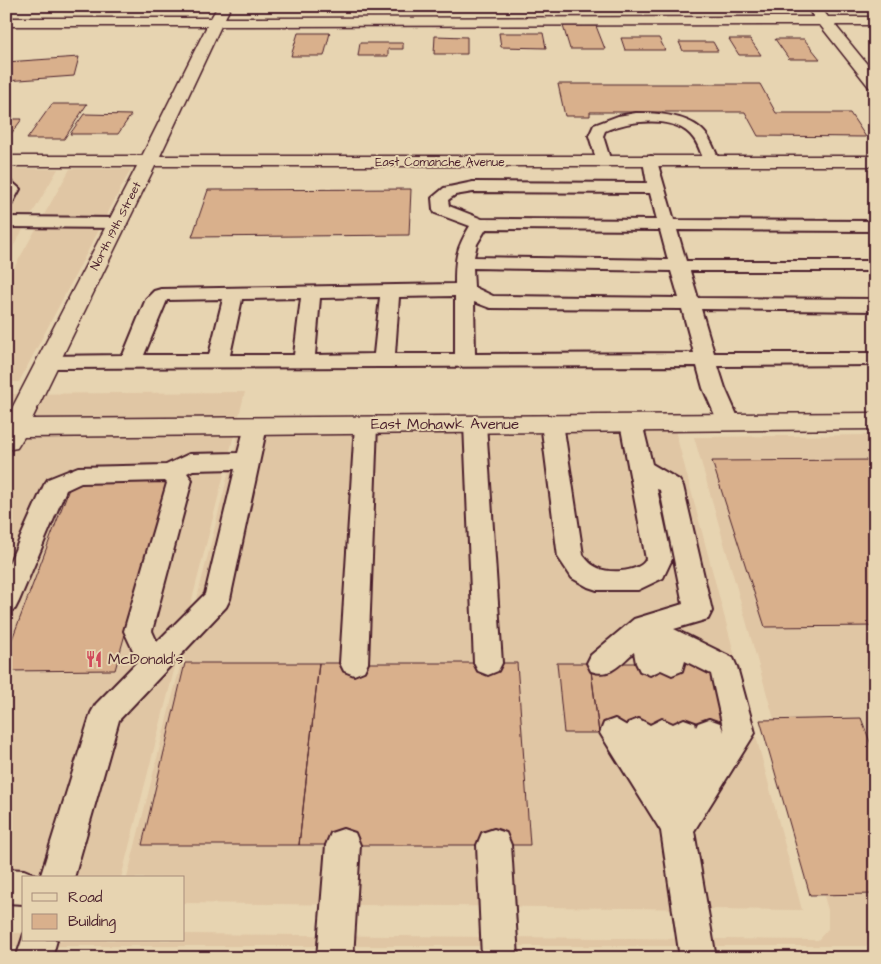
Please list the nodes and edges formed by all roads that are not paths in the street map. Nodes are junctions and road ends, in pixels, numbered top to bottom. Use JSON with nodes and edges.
{"nodes":[{"id":1,"x":812,"y":6,"type":"edge"},
{"id":2,"x":219,"y":14,"type":"edge"},
{"id":3,"x":824,"y":21,"type":"junction"},
{"id":4,"x":875,"y":21,"type":"edge"},
{"id":5,"x":6,"y":22,"type":"edge"},
{"id":6,"x":875,"y":84,"type":"edge"},
{"id":7,"x":6,"y":161,"type":"edge"},
{"id":8,"x":651,"y":161,"type":"junction"},
{"id":9,"x":712,"y":161,"type":"junction"},
{"id":10,"x":875,"y":161,"type":"edge"},
{"id":11,"x":148,"y":162,"type":"junction"},
{"id":12,"x":603,"y":162,"type":"junction"},
{"id":13,"x":6,"y":185,"type":"edge"},
{"id":14,"x":656,"y":188,"type":"junction"},
{"id":15,"x":6,"y":200,"type":"edge"},
{"id":16,"x":6,"y":222,"type":"edge"},
{"id":17,"x":118,"y":223,"type":"junction"},
{"id":18,"x":480,"y":224,"type":"junction"},
{"id":19,"x":667,"y":225,"type":"junction"},
{"id":20,"x":875,"y":226,"type":"edge"},
{"id":21,"x":464,"y":262,"type":"junction"},
{"id":22,"x":679,"y":266,"type":"junction"},
{"id":23,"x":875,"y":266,"type":"edge"},
{"id":24,"x":464,"y":290,"type":"junction"},
{"id":25,"x":390,"y":291,"type":"junction"},
{"id":26,"x":311,"y":292,"type":"junction"},
{"id":27,"x":234,"y":293,"type":"junction"},
{"id":28,"x":690,"y":304,"type":"junction"},
{"id":29,"x":875,"y":305,"type":"edge"},
{"id":30,"x":875,"y":359,"type":"edge"},
{"id":31,"x":706,"y":360,"type":"junction"},
{"id":32,"x":131,"y":361,"type":"junction"},
{"id":33,"x":218,"y":361,"type":"junction"},
{"id":34,"x":304,"y":361,"type":"junction"},
{"id":35,"x":384,"y":361,"type":"junction"},
{"id":36,"x":465,"y":361,"type":"junction"},
{"id":37,"x":48,"y":362,"type":"junction"},
{"id":38,"x":875,"y":421,"type":"edge"},
{"id":39,"x":730,"y":422,"type":"junction"},
{"id":40,"x":631,"y":423,"type":"junction"},
{"id":41,"x":475,"y":424,"type":"junction"},
{"id":42,"x":552,"y":424,"type":"junction"},
{"id":43,"x":366,"y":425,"type":"junction"},
{"id":44,"x":256,"y":426,"type":"junction"},
{"id":45,"x":9,"y":433,"type":"edge"},
{"id":46,"x":248,"y":461,"type":"junction"},
{"id":47,"x":641,"y":468,"type":"junction"},
{"id":48,"x":170,"y":473,"type":"junction"},
{"id":49,"x":6,"y":601,"type":"edge"},
{"id":50,"x":644,"y":628,"type":"junction"},
{"id":51,"x":354,"y":663,"type":"dead end"},
{"id":52,"x":488,"y":663,"type":"dead end"},
{"id":53,"x":649,"y":663,"type":"junction"},
{"id":54,"x":154,"y":664,"type":"junction"},
{"id":55,"x":662,"y":733,"type":"junction"},
{"id":56,"x":678,"y":828,"type":"junction"},
{"id":57,"x":343,"y":845,"type":"dead end"},
{"id":58,"x":494,"y":845,"type":"dead end"},
{"id":59,"x":58,"y":876,"type":"edge"},
{"id":60,"x":6,"y":886,"type":"edge"},
{"id":61,"x":22,"y":887,"type":"edge"},
{"id":62,"x":38,"y":942,"type":"edge"},
{"id":63,"x":34,"y":958,"type":"edge"},
{"id":64,"x":335,"y":958,"type":"edge"},
{"id":65,"x":500,"y":958,"type":"edge"},
{"id":66,"x":698,"y":958,"type":"edge"}],
"edges":[{"from":1,"to":3,"type":"street"},
{"from":2,"to":3,"type":"street"},
{"from":2,"to":5,"type":"street"},
{"from":2,"to":11,"type":"street","name":"North 19th Street"},
{"from":3,"to":4,"type":"street"},
{"from":3,"to":6,"type":"street"},
{"from":7,"to":11,"type":"street","name":"East Comanche Avenue"},
{"from":8,"to":9,"type":"street","name":"East Comanche Avenue"},
{"from":8,"to":12,"type":"street","name":"East Comanche Avenue"},
{"from":8,"to":14,"type":"lane"},
{"from":9,"to":10,"type":"street","name":"East Comanche Avenue"},
{"from":9,"to":12,"type":"lane"},
{"from":11,"to":12,"type":"street","name":"East Comanche Avenue"},
{"from":11,"to":17,"type":"street","name":"North 19th Street"},
{"from":13,"to":15,"type":"lane"},
{"from":14,"to":18,"type":"lane"},
{"from":14,"to":19,"type":"lane"},
{"from":16,"to":17,"type":"lane"},
{"from":17,"to":37,"type":"street","name":"North 19th Street"},
{"from":18,"to":19,"type":"lane"},
{"from":18,"to":21,"type":"lane"},
{"from":19,"to":20,"type":"lane"},
{"from":19,"to":22,"type":"lane"},
{"from":21,"to":22,"type":"lane"},
{"from":21,"to":24,"type":"lane"},
{"from":22,"to":23,"type":"lane"},
{"from":22,"to":28,"type":"lane"},
{"from":24,"to":25,"type":"lane"},
{"from":24,"to":28,"type":"lane"},
{"from":24,"to":36,"type":"lane"},
{"from":25,"to":26,"type":"lane"},
{"from":25,"to":35,"type":"lane"},
{"from":26,"to":27,"type":"lane"},
{"from":26,"to":34,"type":"lane"},
{"from":27,"to":32,"type":"lane"},
{"from":27,"to":33,"type":"lane"},
{"from":28,"to":29,"type":"lane"},
{"from":28,"to":31,"type":"lane"},
{"from":30,"to":31,"type":"lane"},
{"from":31,"to":36,"type":"lane"},
{"from":31,"to":39,"type":"lane"},
{"from":32,"to":33,"type":"lane"},
{"from":32,"to":37,"type":"lane"},
{"from":33,"to":34,"type":"lane"},
{"from":34,"to":35,"type":"lane"},
{"from":35,"to":36,"type":"lane"},
{"from":37,"to":45,"type":"street","name":"North 19th Street"},
{"from":38,"to":39,"type":"street","name":"East Mohawk Avenue"},
{"from":39,"to":40,"type":"street","name":"East Mohawk Avenue"},
{"from":40,"to":42,"type":"street","name":"East Mohawk Avenue"},
{"from":40,"to":47,"type":"lane"},
{"from":41,"to":42,"type":"street","name":"East Mohawk Avenue"},
{"from":41,"to":43,"type":"street","name":"East Mohawk Avenue"},
{"from":41,"to":52,"type":"lane"},
{"from":42,"to":47,"type":"lane"},
{"from":43,"to":44,"type":"street","name":"East Mohawk Avenue"},
{"from":43,"to":51,"type":"lane"},
{"from":44,"to":45,"type":"street","name":"East Mohawk Avenue"},
{"from":44,"to":46,"type":"lane"},
{"from":46,"to":48,"type":"lane"},
{"from":46,"to":54,"type":"lane"},
{"from":47,"to":50,"type":"lane"},
{"from":48,"to":49,"type":"lane"},
{"from":48,"to":54,"type":"lane"},
{"from":50,"to":53,"type":"lane"},
{"from":50,"to":53,"type":"lane"},
{"from":50,"to":53,"type":"lane"},
{"from":50,"to":56,"type":"lane"},
{"from":54,"to":59,"type":"lane"},
{"from":55,"to":56,"type":"lane"},
{"from":55,"to":56,"type":"lane"},
{"from":55,"to":56,"type":"lane"},
{"from":56,"to":66,"type":"lane"},
{"from":57,"to":64,"type":"lane"},
{"from":58,"to":65,"type":"lane"},
{"from":60,"to":61,"type":"lane"},
{"from":62,"to":63,"type":"lane"}]}
